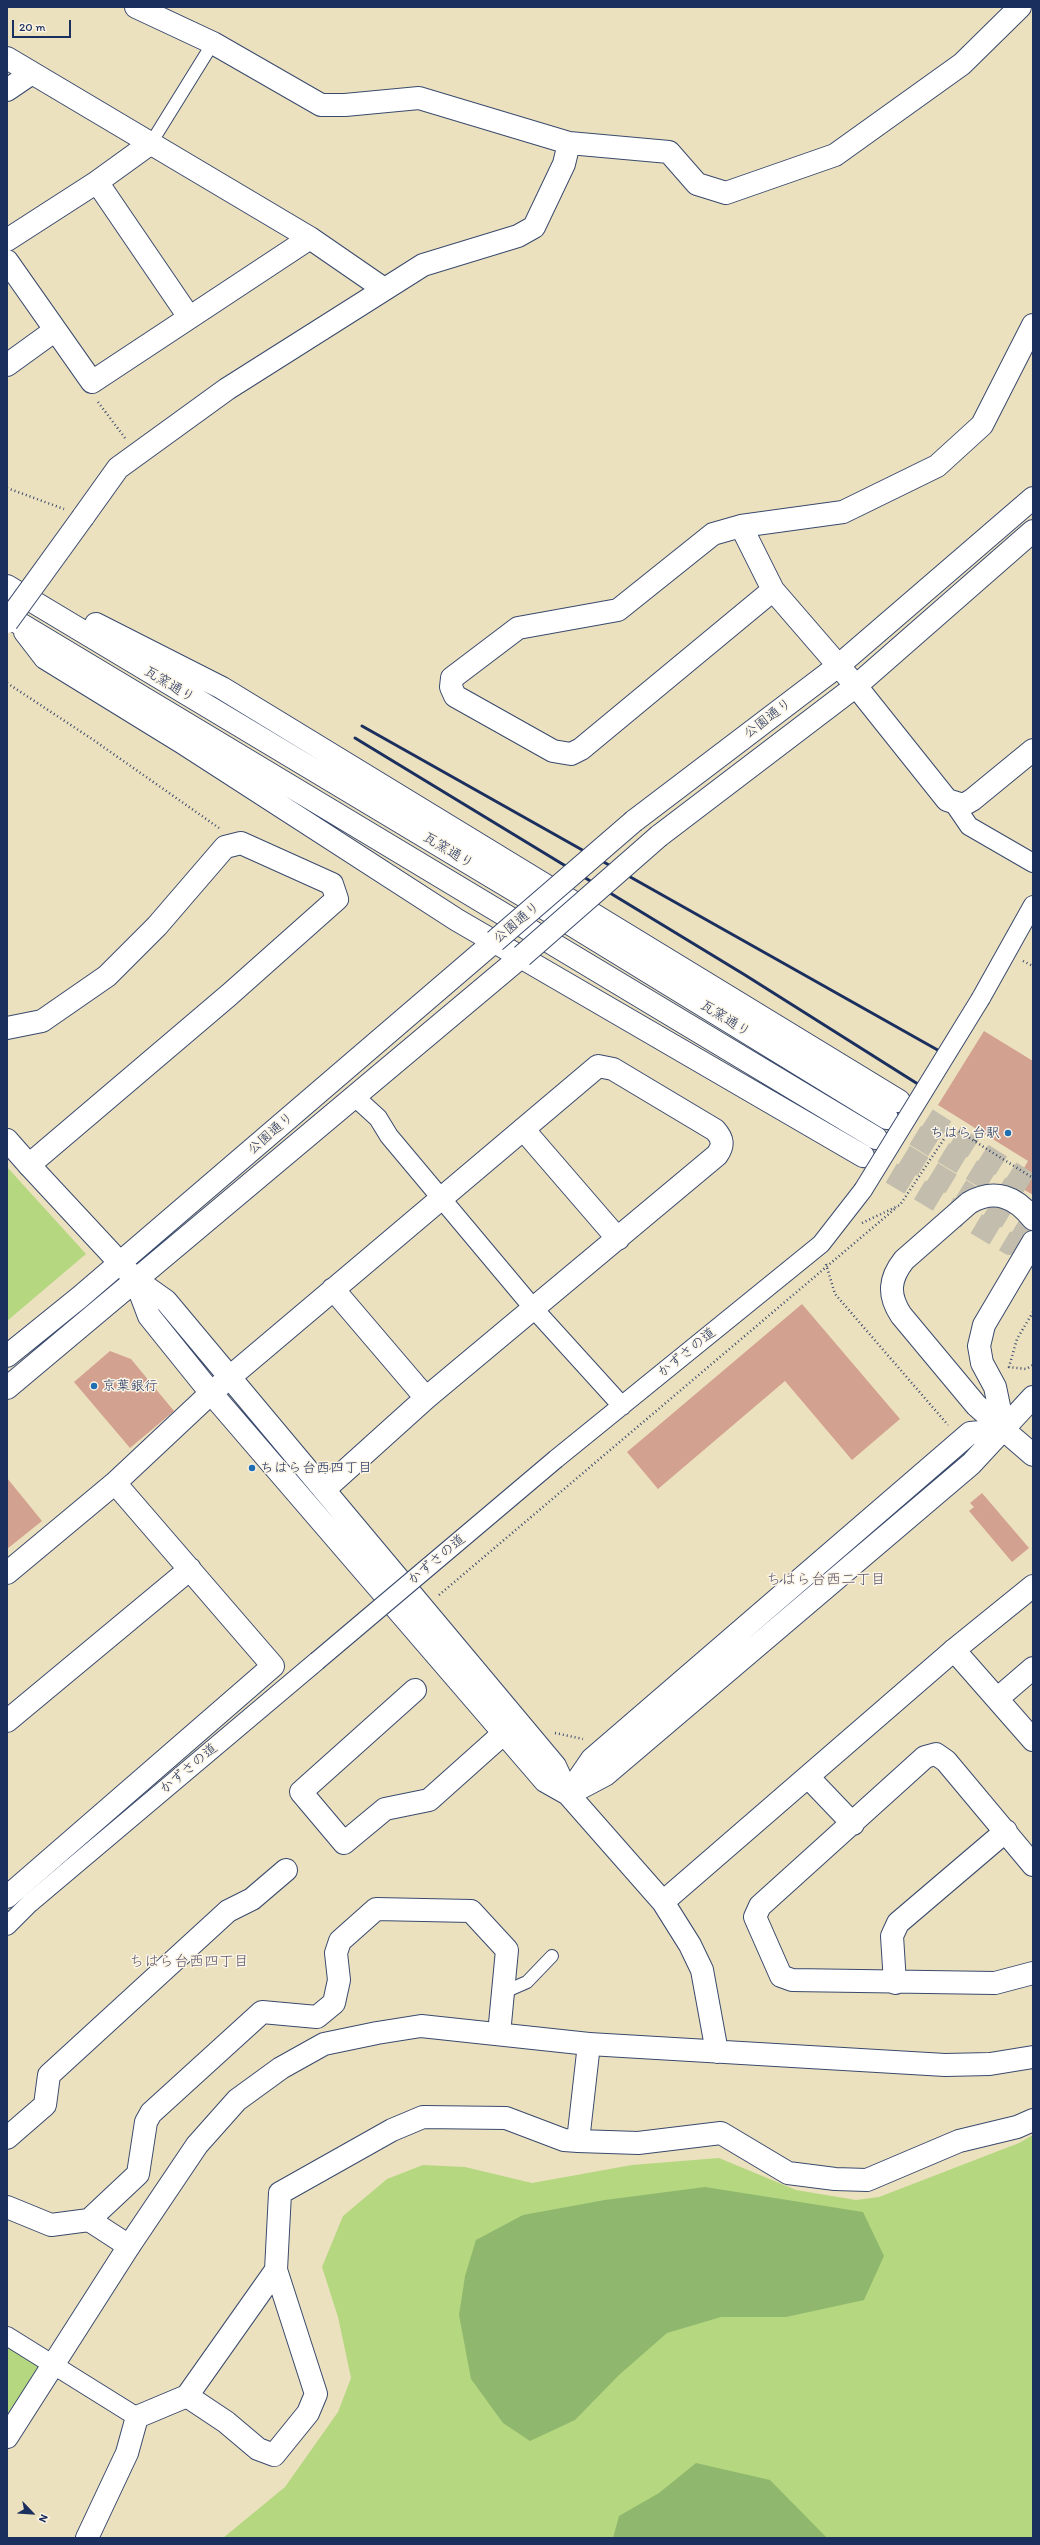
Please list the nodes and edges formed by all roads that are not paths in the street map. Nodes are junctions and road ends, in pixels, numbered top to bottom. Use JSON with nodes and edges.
{"nodes":[{"id":1,"x":136,"y":7,"type":"edge"},
{"id":2,"x":1020,"y":7,"type":"edge"},
{"id":3,"x":213,"y":43,"type":"junction"},
{"id":4,"x":7,"y":58,"type":"edge"},
{"id":5,"x":32,"y":74,"type":"junction"},
{"id":6,"x":7,"y":90,"type":"edge"},
{"id":7,"x":151,"y":143,"type":"junction"},
{"id":8,"x":569,"y":143,"type":"junction"},
{"id":9,"x":97,"y":182,"type":"junction"},
{"id":10,"x":310,"y":238,"type":"junction"},
{"id":11,"x":7,"y":240,"type":"edge"},
{"id":12,"x":7,"y":260,"type":"edge"},
{"id":13,"x":384,"y":289,"type":"junction"},
{"id":14,"x":189,"y":316,"type":"junction"},
{"id":15,"x":1033,"y":325,"type":"edge"},
{"id":16,"x":54,"y":332,"type":"junction"},
{"id":17,"x":7,"y":365,"type":"edge"},
{"id":18,"x":1033,"y":498,"type":"edge"},
{"id":19,"x":741,"y":526,"type":"junction"},
{"id":20,"x":1033,"y":531,"type":"edge"},
{"id":21,"x":7,"y":586,"type":"edge"},
{"id":22,"x":773,"y":590,"type":"junction"},
{"id":23,"x":36,"y":603,"type":"junction"},
{"id":24,"x":11,"y":621,"type":"edge"},
{"id":25,"x":838,"y":666,"type":"junction"},
{"id":26,"x":856,"y":686,"type":"junction"},
{"id":27,"x":1033,"y":750,"type":"edge"},
{"id":28,"x":954,"y":804,"type":"junction"},
{"id":29,"x":1033,"y":863,"type":"edge"},
{"id":30,"x":554,"y":891,"type":"junction"},
{"id":31,"x":579,"y":905,"type":"junction"},
{"id":32,"x":1033,"y":905,"type":"edge"},
{"id":33,"x":495,"y":941,"type":"junction"},
{"id":34,"x":522,"y":956,"type":"junction"},
{"id":35,"x":7,"y":1028,"type":"edge"},
{"id":36,"x":355,"y":1097,"type":"junction"},
{"id":37,"x":523,"y":1129,"type":"junction"},
{"id":38,"x":876,"y":1138,"type":"tunnel mouth"},
{"id":39,"x":7,"y":1140,"type":"edge"},
{"id":40,"x":863,"y":1156,"type":"tunnel mouth"},
{"id":41,"x":29,"y":1165,"type":"junction"},
{"id":42,"x":440,"y":1198,"type":"junction"},
{"id":43,"x":1033,"y":1220,"type":"edge"},
{"id":44,"x":618,"y":1239,"type":"junction"},
{"id":45,"x":1033,"y":1242,"type":"edge"},
{"id":46,"x":120,"y":1262,"type":"junction"},
{"id":47,"x":135,"y":1279,"type":"junction"},
{"id":48,"x":333,"y":1288,"type":"junction"},
{"id":49,"x":534,"y":1309,"type":"junction"},
{"id":50,"x":7,"y":1356,"type":"edge"},
{"id":51,"x":230,"y":1377,"type":"junction"},
{"id":52,"x":7,"y":1388,"type":"edge"},
{"id":53,"x":210,"y":1393,"type":"junction"},
{"id":54,"x":1033,"y":1397,"type":"edge"},
{"id":55,"x":426,"y":1398,"type":"junction"},
{"id":56,"x":622,"y":1406,"type":"junction"},
{"id":57,"x":1004,"y":1430,"type":"junction"},
{"id":58,"x":1033,"y":1455,"type":"edge"},
{"id":59,"x":115,"y":1483,"type":"junction"},
{"id":60,"x":325,"y":1489,"type":"junction"},
{"id":61,"x":190,"y":1569,"type":"junction"},
{"id":62,"x":7,"y":1573,"type":"edge"},
{"id":63,"x":1033,"y":1586,"type":"edge"},
{"id":64,"x":954,"y":1650,"type":"junction"},
{"id":65,"x":1033,"y":1668,"type":"edge"},
{"id":66,"x":415,"y":1690,"type":"dead end"},
{"id":67,"x":998,"y":1699,"type":"junction"},
{"id":68,"x":7,"y":1721,"type":"edge"},
{"id":69,"x":504,"y":1733,"type":"junction"},
{"id":70,"x":1033,"y":1740,"type":"edge"},
{"id":71,"x":809,"y":1778,"type":"junction"},
{"id":72,"x":568,"y":1794,"type":"junction"},
{"id":73,"x":853,"y":1824,"type":"junction"},
{"id":74,"x":1006,"y":1830,"type":"junction"},
{"id":75,"x":1033,"y":1865,"type":"edge"},
{"id":76,"x":286,"y":1870,"type":"dead end"},
{"id":77,"x":11,"y":1885,"type":"edge"},
{"id":78,"x":663,"y":1902,"type":"junction"},
{"id":79,"x":7,"y":1926,"type":"edge"},
{"id":80,"x":552,"y":1956,"type":"dead end"},
{"id":81,"x":1033,"y":1973,"type":"edge"},
{"id":82,"x":895,"y":1983,"type":"junction"},
{"id":83,"x":502,"y":1993,"type":"junction"},
{"id":84,"x":499,"y":2034,"type":"junction"},
{"id":85,"x":589,"y":2044,"type":"junction"},
{"id":86,"x":717,"y":2052,"type":"junction"},
{"id":87,"x":1033,"y":2057,"type":"edge"},
{"id":88,"x":1033,"y":2120,"type":"edge"},
{"id":89,"x":7,"y":2138,"type":"edge"},
{"id":90,"x":578,"y":2141,"type":"junction"},
{"id":91,"x":7,"y":2207,"type":"edge"},
{"id":92,"x":90,"y":2220,"type":"junction"},
{"id":93,"x":129,"y":2246,"type":"junction"},
{"id":94,"x":276,"y":2270,"type":"junction"},
{"id":95,"x":7,"y":2336,"type":"edge"},
{"id":96,"x":55,"y":2364,"type":"junction"},
{"id":97,"x":187,"y":2396,"type":"junction"},
{"id":98,"x":137,"y":2417,"type":"junction"},
{"id":99,"x":7,"y":2437,"type":"edge"},
{"id":100,"x":87,"y":2538,"type":"edge"}],
"edges":[{"from":1,"to":3,"type":"street"},
{"from":2,"to":8,"type":"street"},
{"from":3,"to":7,"type":"lane"},
{"from":3,"to":8,"type":"street"},
{"from":4,"to":5,"type":"street"},
{"from":5,"to":6,"type":"street"},
{"from":5,"to":7,"type":"street"},
{"from":7,"to":9,"type":"street"},
{"from":7,"to":10,"type":"street"},
{"from":8,"to":13,"type":"street"},
{"from":9,"to":11,"type":"street"},
{"from":9,"to":14,"type":"street"},
{"from":10,"to":13,"type":"street"},
{"from":10,"to":14,"type":"street"},
{"from":12,"to":16,"type":"street"},
{"from":13,"to":24,"type":"street","bridge":true},
{"from":14,"to":16,"type":"street"},
{"from":15,"to":19,"type":"street"},
{"from":16,"to":17,"type":"street"},
{"from":18,"to":25,"type":"street","name":"公園通り"},
{"from":19,"to":22,"type":"street"},
{"from":19,"to":22,"type":"street"},
{"from":20,"to":26,"type":"street","name":"公園通り"},
{"from":21,"to":23,"type":"street","name":"瓦窯通り"},
{"from":22,"to":25,"type":"street"},
{"from":23,"to":30,"type":"street"},
{"from":23,"to":31,"type":"street","name":"瓦窯通り"},
{"from":24,"to":33,"type":"street"},
{"from":24,"to":38,"type":"street","name":"瓦窯通り"},
{"from":25,"to":26,"type":"street"},
{"from":25,"to":30,"type":"street","name":"公園通り","bridge":true},
{"from":26,"to":28,"type":"street"},
{"from":26,"to":31,"type":"street","name":"公園通り","bridge":true},
{"from":27,"to":28,"type":"street"},
{"from":28,"to":29,"type":"street"},
{"from":30,"to":31,"type":"street"},
{"from":30,"to":33,"type":"street","name":"公園通り","bridge":true},
{"from":31,"to":34,"type":"street","name":"公園通り","bridge":true},
{"from":32,"to":56,"type":"street","name":"かずさの道","bridge":true},
{"from":33,"to":34,"type":"street"},
{"from":33,"to":46,"type":"street","name":"公園通り"},
{"from":34,"to":36,"type":"street","name":"公園通り"},
{"from":34,"to":40,"type":"street"},
{"from":35,"to":41,"type":"street"},
{"from":36,"to":42,"type":"street"},
{"from":36,"to":47,"type":"street","name":"公園通り"},
{"from":37,"to":42,"type":"street"},
{"from":37,"to":44,"type":"street"},
{"from":37,"to":44,"type":"street"},
{"from":39,"to":41,"type":"street"},
{"from":41,"to":46,"type":"street"},
{"from":42,"to":48,"type":"street"},
{"from":42,"to":49,"type":"street"},
{"from":43,"to":57,"type":"street"},
{"from":44,"to":49,"type":"street"},
{"from":45,"to":57,"type":"street"},
{"from":46,"to":47,"type":"street"},
{"from":46,"to":50,"type":"street","name":"公園通り"},
{"from":47,"to":51,"type":"street"},
{"from":47,"to":52,"type":"street","name":"公園通り"},
{"from":47,"to":53,"type":"street"},
{"from":48,"to":51,"type":"street"},
{"from":48,"to":55,"type":"street"},
{"from":49,"to":55,"type":"street"},
{"from":49,"to":56,"type":"street"},
{"from":51,"to":53,"type":"street"},
{"from":51,"to":60,"type":"street"},
{"from":53,"to":59,"type":"street"},
{"from":53,"to":69,"type":"street"},
{"from":54,"to":57,"type":"street"},
{"from":55,"to":60,"type":"street"},
{"from":56,"to":79,"type":"street","name":"かずさの道","bridge":true},
{"from":57,"to":58,"type":"street"},
{"from":57,"to":72,"type":"street"},
{"from":59,"to":61,"type":"street"},
{"from":59,"to":62,"type":"street"},
{"from":60,"to":72,"type":"street"},
{"from":61,"to":68,"type":"street"},
{"from":61,"to":77,"type":"street"},
{"from":63,"to":64,"type":"street"},
{"from":64,"to":67,"type":"street"},
{"from":64,"to":71,"type":"street"},
{"from":65,"to":67,"type":"street"},
{"from":66,"to":69,"type":"street"},
{"from":67,"to":70,"type":"street"},
{"from":69,"to":72,"type":"street"},
{"from":71,"to":73,"type":"street"},
{"from":71,"to":78,"type":"street"},
{"from":72,"to":78,"type":"street"},
{"from":73,"to":74,"type":"street"},
{"from":73,"to":82,"type":"street"},
{"from":74,"to":75,"type":"street"},
{"from":74,"to":82,"type":"street"},
{"from":76,"to":89,"type":"street"},
{"from":78,"to":86,"type":"street"},
{"from":80,"to":83,"type":"lane"},
{"from":81,"to":82,"type":"street"},
{"from":83,"to":84,"type":"street"},
{"from":83,"to":92,"type":"street"},
{"from":84,"to":85,"type":"street"},
{"from":84,"to":93,"type":"street"},
{"from":85,"to":86,"type":"street"},
{"from":85,"to":90,"type":"street"},
{"from":86,"to":87,"type":"street"},
{"from":88,"to":90,"type":"street"},
{"from":90,"to":94,"type":"street"},
{"from":91,"to":92,"type":"street"},
{"from":92,"to":93,"type":"street"},
{"from":93,"to":96,"type":"street"},
{"from":94,"to":97,"type":"street"},
{"from":94,"to":97,"type":"street"},
{"from":95,"to":96,"type":"street"},
{"from":96,"to":98,"type":"street"},
{"from":96,"to":99,"type":"street"},
{"from":97,"to":98,"type":"street"},
{"from":98,"to":100,"type":"street"}]}
